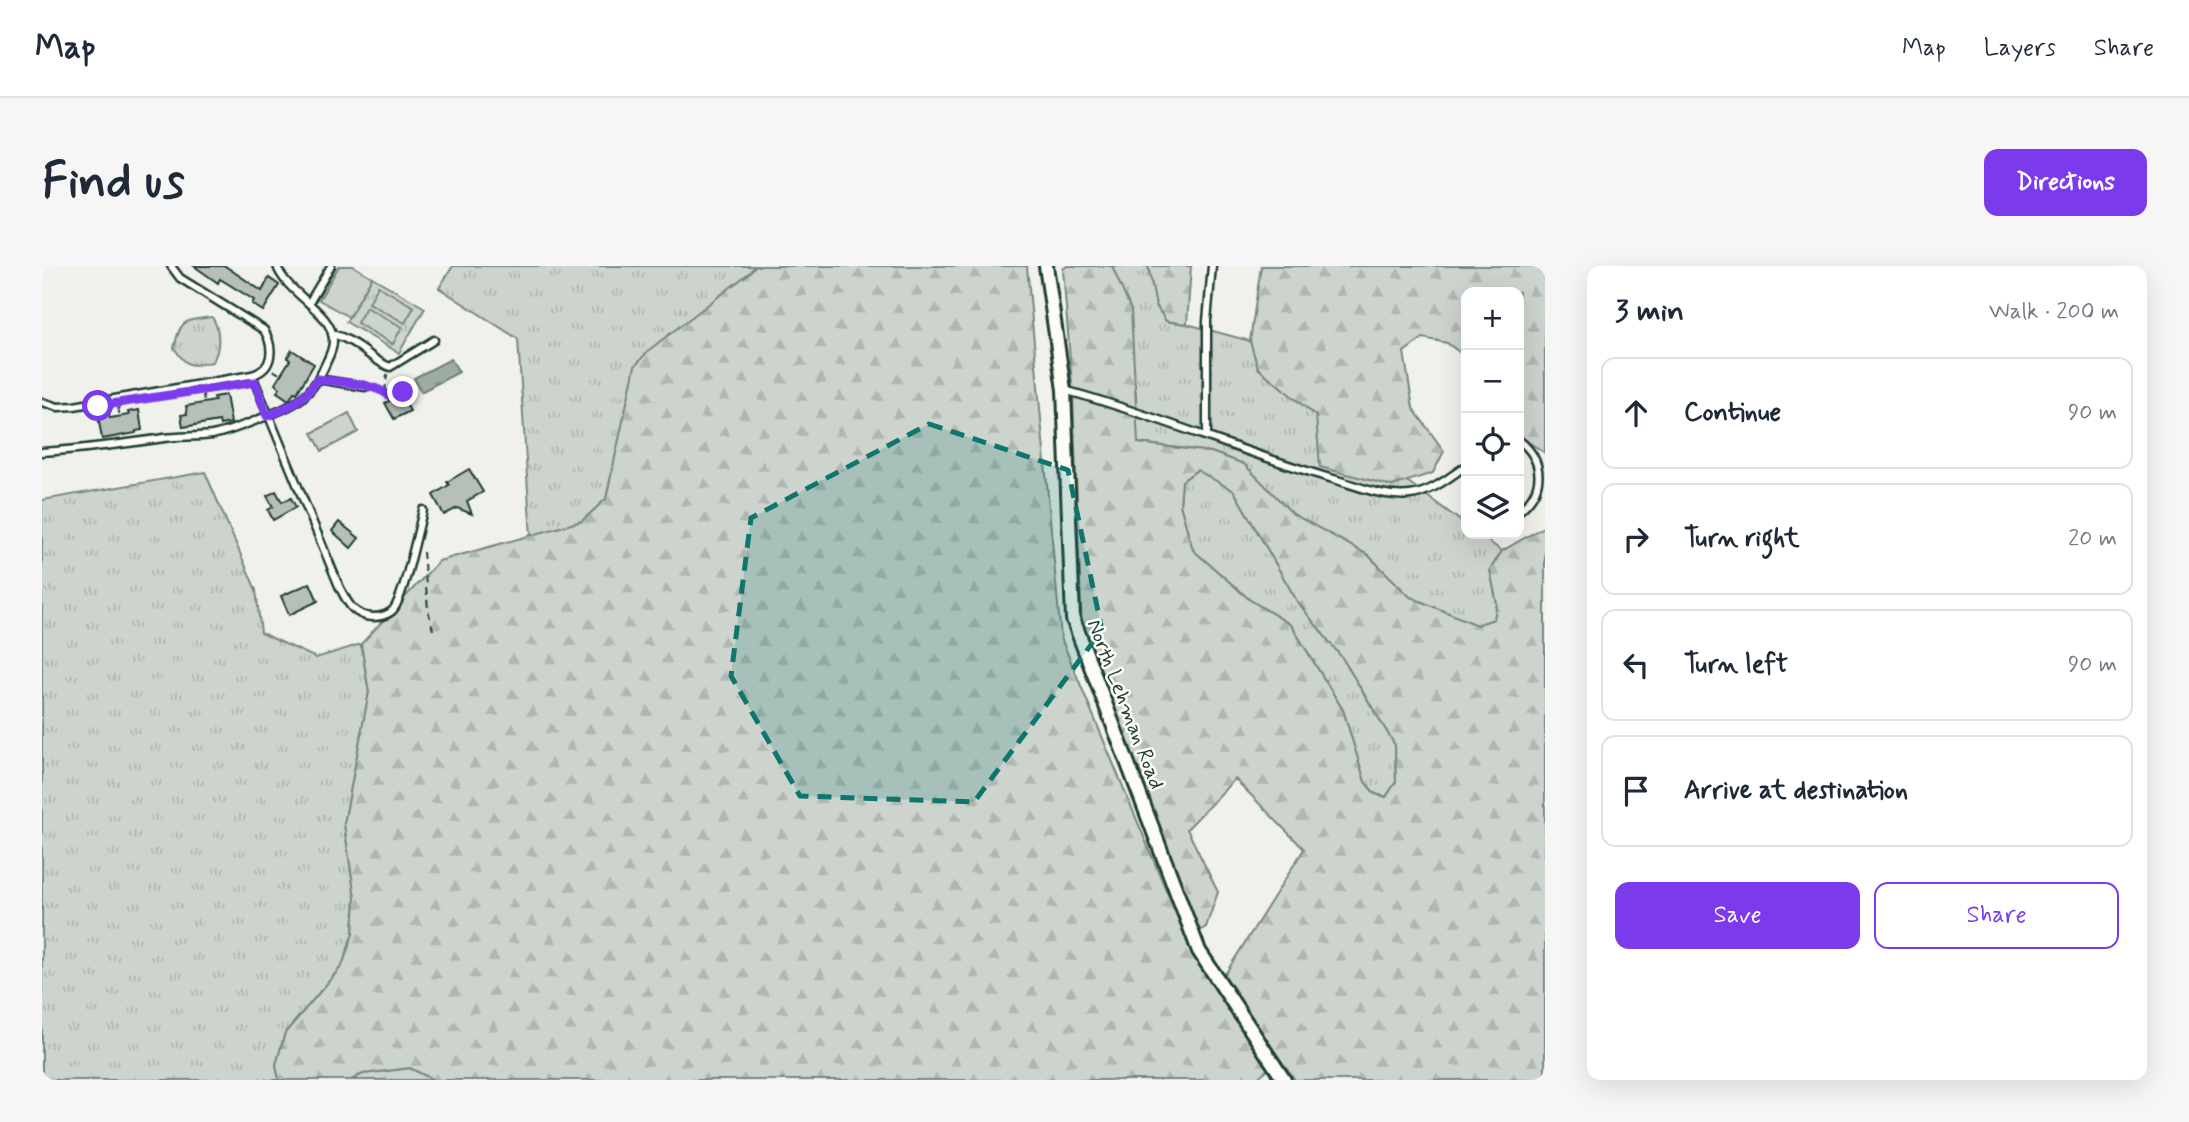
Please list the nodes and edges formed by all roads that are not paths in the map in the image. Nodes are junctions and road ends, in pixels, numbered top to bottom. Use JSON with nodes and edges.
{"nodes":[{"id":1,"x":171,"y":266,"type":"edge"},
{"id":2,"x":277,"y":266,"type":"edge"},
{"id":3,"x":331,"y":266,"type":"edge"},
{"id":4,"x":1046,"y":266,"type":"edge"},
{"id":5,"x":1212,"y":266,"type":"edge"},
{"id":6,"x":309,"y":303,"type":"junction"},
{"id":7,"x":332,"y":334,"type":"junction"},
{"id":8,"x":435,"y":340,"type":"dead end"},
{"id":9,"x":254,"y":378,"type":"junction"},
{"id":10,"x":318,"y":379,"type":"junction"},
{"id":11,"x":365,"y":387,"type":"road end"},
{"id":12,"x":1064,"y":390,"type":"junction"},
{"id":13,"x":42,"y":402,"type":"edge"},
{"id":14,"x":267,"y":416,"type":"junction"},
{"id":15,"x":1207,"y":436,"type":"junction"},
{"id":16,"x":1524,"y":443,"type":"edge"},
{"id":17,"x":42,"y":452,"type":"edge"},
{"id":18,"x":1461,"y":469,"type":"edge"},
{"id":19,"x":1524,"y":508,"type":"edge"},
{"id":20,"x":423,"y":510,"type":"dead end"},
{"id":21,"x":1284,"y":1080,"type":"edge"}],
"edges":[{"from":1,"to":9,"type":"lane"},
{"from":2,"to":6,"type":"lane"},
{"from":3,"to":6,"type":"lane"},
{"from":4,"to":12,"type":"street","name":"North Lehman Road"},
{"from":5,"to":15,"type":"lane"},
{"from":6,"to":7,"type":"lane"},
{"from":7,"to":8,"type":"lane"},
{"from":7,"to":10,"type":"lane"},
{"from":9,"to":13,"type":"lane"},
{"from":9,"to":14,"type":"lane"},
{"from":10,"to":11,"type":"lane"},
{"from":10,"to":14,"type":"lane"},
{"from":12,"to":15,"type":"lane"},
{"from":12,"to":21,"type":"street","name":"North Lehman Road"},
{"from":14,"to":17,"type":"lane"},
{"from":14,"to":20,"type":"lane"},
{"from":15,"to":18,"type":"lane"},
{"from":16,"to":19,"type":"lane"}]}
